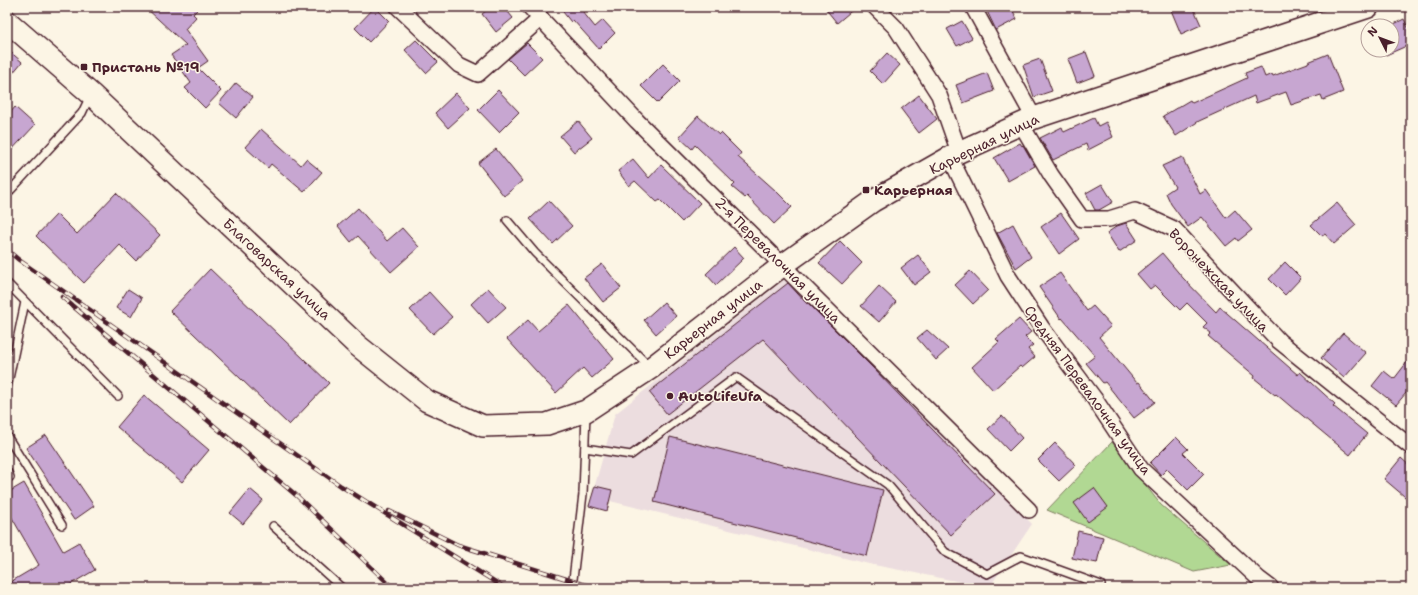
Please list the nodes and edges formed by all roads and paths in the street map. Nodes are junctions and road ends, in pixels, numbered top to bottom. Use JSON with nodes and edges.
{"nodes":[{"id":1,"x":398,"y":7,"type":"edge"},
{"id":2,"x":530,"y":7,"type":"edge"},
{"id":3,"x":875,"y":7,"type":"edge"},
{"id":4,"x":973,"y":7,"type":"edge"},
{"id":5,"x":1368,"y":7,"type":"edge"},
{"id":6,"x":541,"y":18,"type":"junction"},
{"id":7,"x":7,"y":21,"type":"edge"},
{"id":8,"x":91,"y":94,"type":"junction"},
{"id":9,"x":1027,"y":121,"type":"junction"},
{"id":10,"x":955,"y":155,"type":"junction"},
{"id":11,"x":7,"y":194,"type":"edge"},
{"id":12,"x":507,"y":220,"type":"dead end"},
{"id":13,"x":783,"y":265,"type":"junction"},
{"id":14,"x":7,"y":283,"type":"edge"},
{"id":15,"x":25,"y":302,"type":"junction"},
{"id":16,"x":650,"y":368,"type":"junction"},
{"id":17,"x":7,"y":388,"type":"edge"},
{"id":18,"x":118,"y":396,"type":"dead end"},
{"id":19,"x":586,"y":411,"type":"junction"},
{"id":20,"x":7,"y":436,"type":"edge"},
{"id":21,"x":1411,"y":447,"type":"edge"},
{"id":22,"x":585,"y":448,"type":"junction"},
{"id":23,"x":1029,"y":510,"type":"dead end"},
{"id":24,"x":62,"y":525,"type":"dead end"},
{"id":25,"x":273,"y":526,"type":"dead end"},
{"id":26,"x":1101,"y":585,"type":"dead end"},
{"id":27,"x":342,"y":588,"type":"edge"},
{"id":28,"x":572,"y":588,"type":"edge"},
{"id":29,"x":1271,"y":588,"type":"edge"}],
"edges":[{"from":1,"to":6,"type":"street"},
{"from":2,"to":6,"type":"street","name":"2-я Перевалочная улица"},
{"from":3,"to":10,"type":"street","name":"Средняя Перевалочная улица"},
{"from":4,"to":9,"type":"street"},
{"from":5,"to":9,"type":"street","name":"Карьерная улица"},
{"from":6,"to":13,"type":"street","name":"2-я Перевалочная улица"},
{"from":7,"to":8,"type":"street","name":"Благоварская улица"},
{"from":8,"to":11,"type":"lane"},
{"from":8,"to":19,"type":"street","name":"Благоварская улица"},
{"from":9,"to":10,"type":"street","name":"Карьерная улица"},
{"from":9,"to":21,"type":"street","name":"Воронежская улица"},
{"from":10,"to":13,"type":"street","name":"Карьерная улица"},
{"from":10,"to":29,"type":"street","name":"Средняя Перевалочная улица"},
{"from":12,"to":16,"type":"lane"},
{"from":13,"to":16,"type":"street","name":"Карьерная улица"},
{"from":13,"to":23,"type":"street","name":"2-я Перевалочная улица"},
{"from":14,"to":15,"type":"lane"},
{"from":15,"to":17,"type":"lane"},
{"from":15,"to":18,"type":"lane"},
{"from":16,"to":19,"type":"street","name":"Карьерная улица"},
{"from":19,"to":22,"type":"lane"},
{"from":20,"to":24,"type":"lane"},
{"from":22,"to":26,"type":"lane"},
{"from":22,"to":28,"type":"lane"},
{"from":25,"to":27,"type":"lane"}]}
